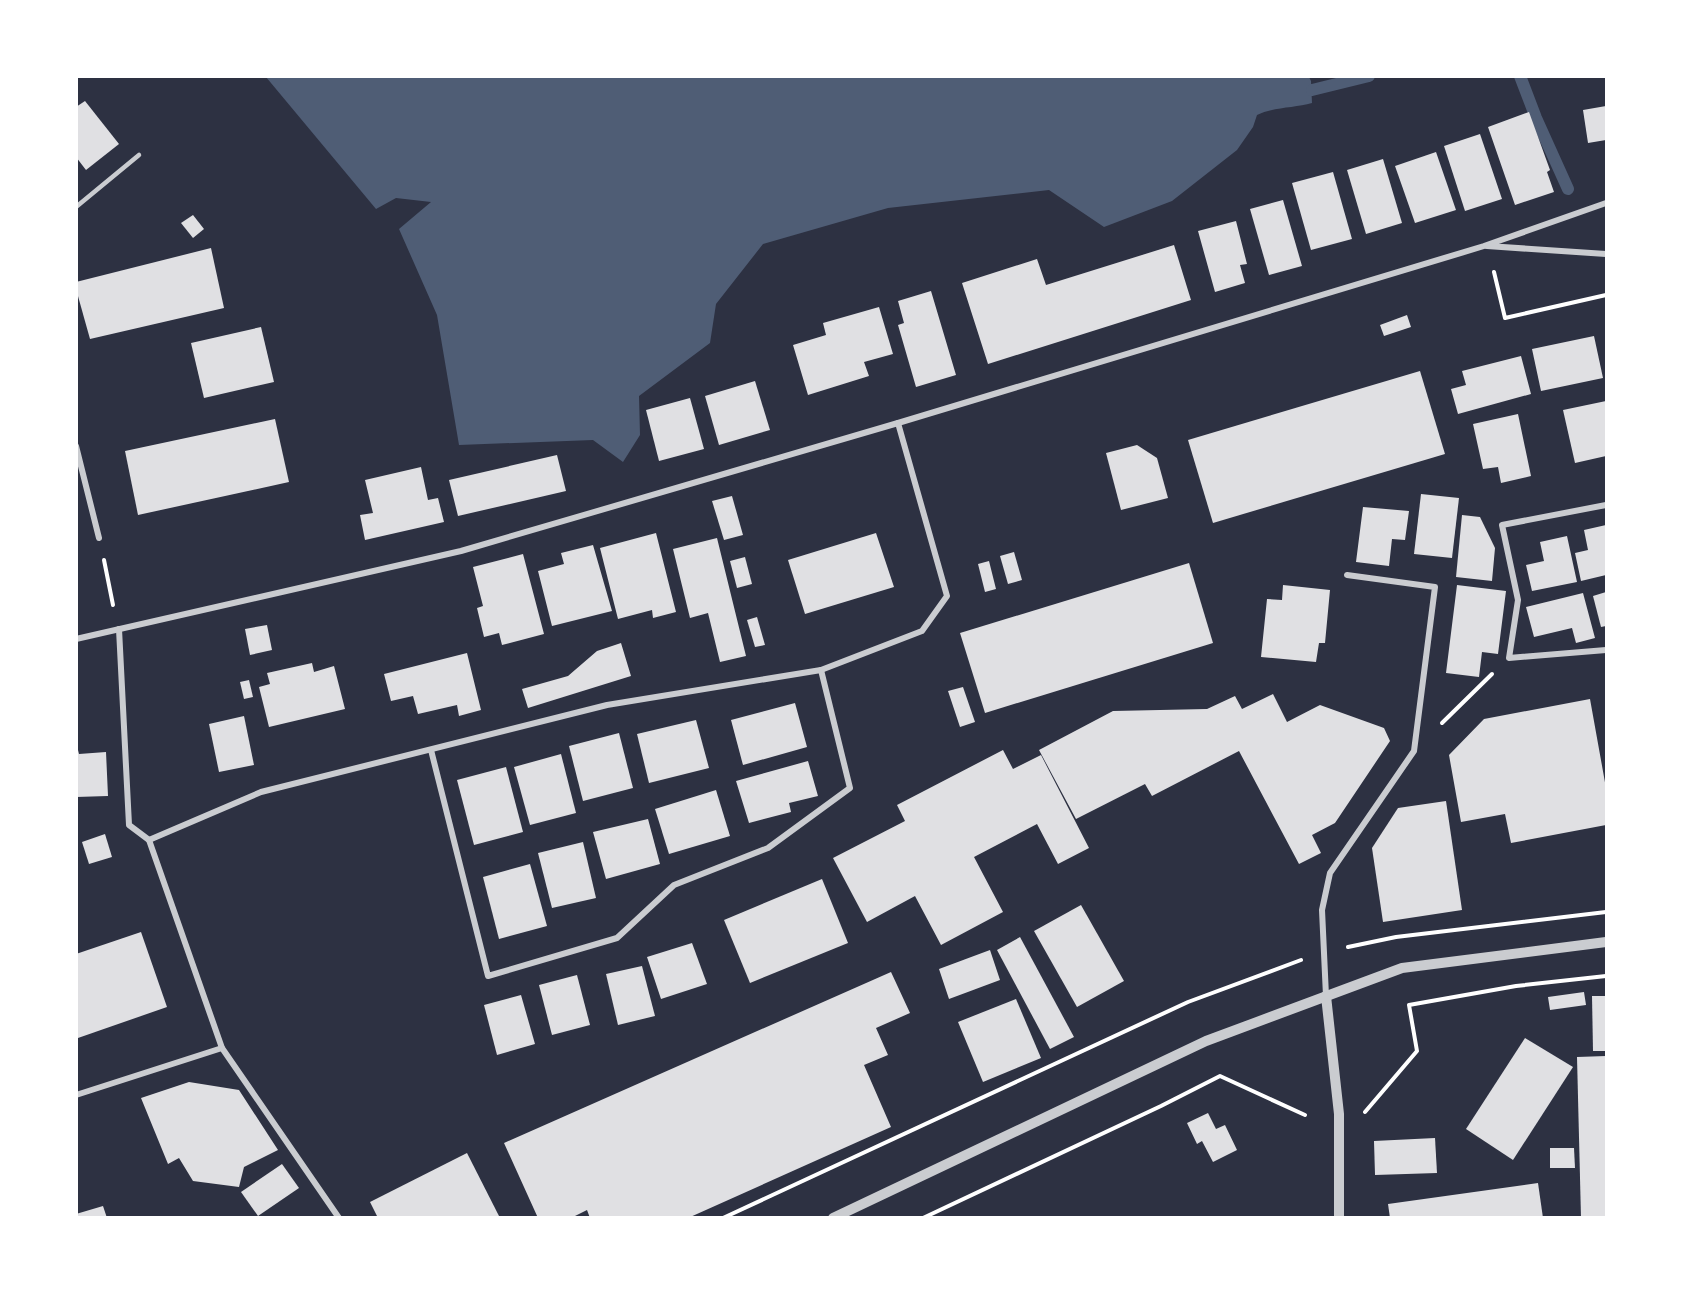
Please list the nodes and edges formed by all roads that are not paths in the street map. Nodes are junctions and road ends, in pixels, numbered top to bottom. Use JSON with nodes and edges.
{"nodes":[{"id":1,"x":139,"y":155,"type":"dead end"},
{"id":2,"x":1606,"y":203,"type":"edge"},
{"id":3,"x":76,"y":207,"type":"edge"},
{"id":4,"x":1484,"y":246,"type":"junction"},
{"id":5,"x":1606,"y":254,"type":"edge"},
{"id":6,"x":898,"y":423,"type":"junction"},
{"id":7,"x":76,"y":446,"type":"edge"},
{"id":8,"x":1606,"y":505,"type":"edge"},
{"id":9,"x":99,"y":538,"type":"road end"},
{"id":10,"x":1347,"y":575,"type":"dead end"},
{"id":11,"x":119,"y":629,"type":"junction"},
{"id":12,"x":76,"y":639,"type":"edge"},
{"id":13,"x":1606,"y":650,"type":"edge"},
{"id":14,"x":821,"y":670,"type":"junction"},
{"id":15,"x":431,"y":750,"type":"junction"},
{"id":16,"x":149,"y":840,"type":"junction"},
{"id":17,"x":1606,"y":942,"type":"edge"},
{"id":18,"x":1326,"y":996,"type":"junction"},
{"id":19,"x":222,"y":1048,"type":"junction"},
{"id":20,"x":76,"y":1095,"type":"edge"},
{"id":21,"x":339,"y":1218,"type":"edge"},
{"id":22,"x":833,"y":1218,"type":"edge"},
{"id":23,"x":1339,"y":1218,"type":"edge"}],
"edges":[{"from":1,"to":3,"type":"lane"},
{"from":2,"to":4,"type":"street"},
{"from":4,"to":5,"type":"street"},
{"from":4,"to":6,"type":"street"},
{"from":6,"to":11,"type":"street"},
{"from":6,"to":14,"type":"street"},
{"from":7,"to":9,"type":"street"},
{"from":8,"to":13,"type":"street"},
{"from":10,"to":18,"type":"street"},
{"from":11,"to":12,"type":"street"},
{"from":11,"to":16,"type":"street"},
{"from":14,"to":15,"type":"street"},
{"from":14,"to":15,"type":"street"},
{"from":15,"to":16,"type":"street"},
{"from":16,"to":19,"type":"street"},
{"from":17,"to":18,"type":"street"},
{"from":18,"to":22,"type":"street"},
{"from":18,"to":23,"type":"street"},
{"from":19,"to":20,"type":"street"},
{"from":19,"to":21,"type":"street"}]}
